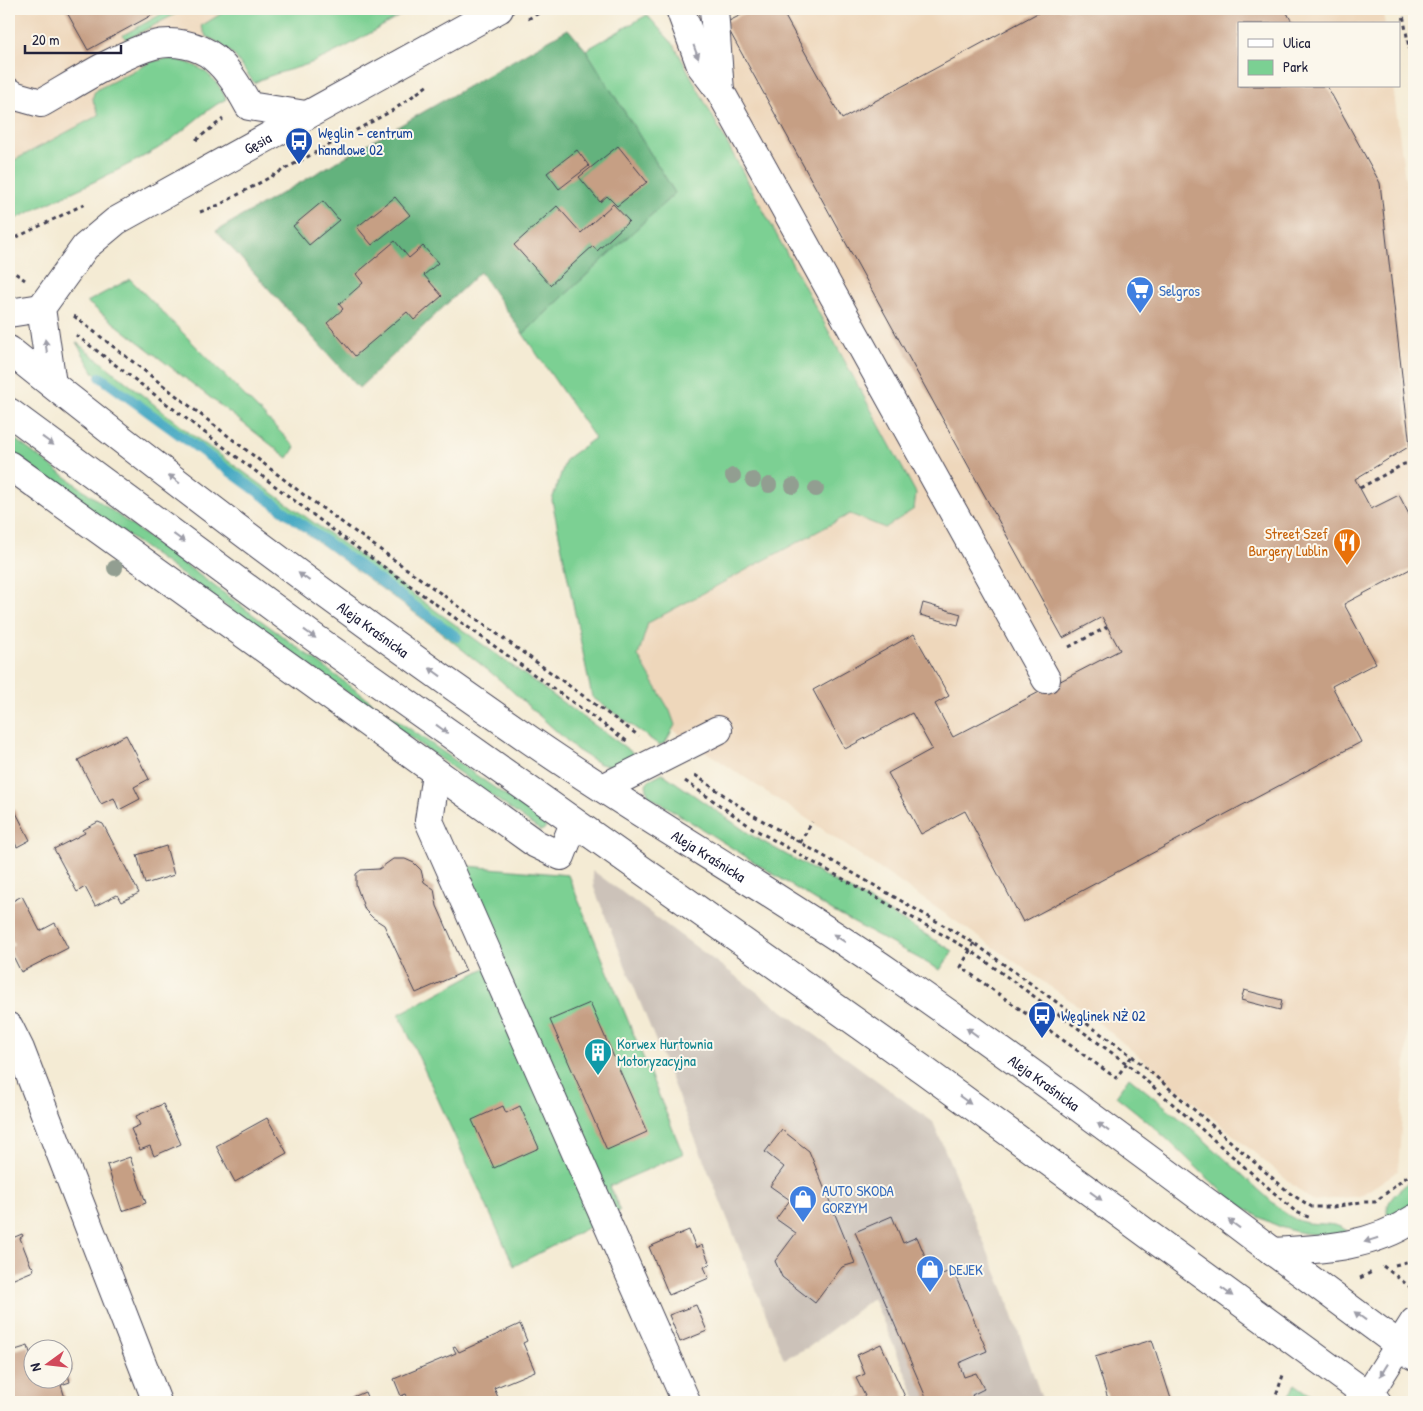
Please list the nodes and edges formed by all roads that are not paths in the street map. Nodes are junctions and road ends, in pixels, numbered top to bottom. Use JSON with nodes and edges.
{"nodes":[{"id":1,"x":499,"y":9,"type":"edge"},
{"id":2,"x":680,"y":9,"type":"edge"},
{"id":3,"x":714,"y":9,"type":"edge"},
{"id":4,"x":720,"y":90,"type":"junction"},
{"id":5,"x":9,"y":92,"type":"edge"},
{"id":6,"x":249,"y":106,"type":"junction"},
{"id":7,"x":306,"y":116,"type":"junction"},
{"id":8,"x":228,"y":159,"type":"junction"},
{"id":9,"x":45,"y":302,"type":"junction"},
{"id":10,"x":9,"y":314,"type":"edge"},
{"id":11,"x":9,"y":350,"type":"edge"},
{"id":12,"x":52,"y":384,"type":"junction"},
{"id":13,"x":9,"y":412,"type":"edge"},
{"id":14,"x":9,"y":465,"type":"edge"},
{"id":15,"x":1046,"y":679,"type":"dead end"},
{"id":16,"x":718,"y":730,"type":"dead end"},
{"id":17,"x":436,"y":773,"type":"junction"},
{"id":18,"x":603,"y":788,"type":"junction"},
{"id":19,"x":574,"y":823,"type":"junction"},
{"id":20,"x":9,"y":1027,"type":"edge"},
{"id":21,"x":1414,"y":1219,"type":"edge"},
{"id":22,"x":1273,"y":1252,"type":"junction"},
{"id":23,"x":1414,"y":1322,"type":"edge"},
{"id":24,"x":1407,"y":1350,"type":"edge"},
{"id":25,"x":686,"y":1399,"type":"dead end"},
{"id":26,"x":1370,"y":1400,"type":"edge"},
{"id":27,"x":157,"y":1402,"type":"edge"}],
"edges":[{"from":1,"to":7,"type":"main road","name":"Gęsia"},
{"from":2,"to":4,"type":"main road","one_way":true},
{"from":3,"to":4,"type":"main road"},
{"from":4,"to":15,"type":"main road"},
{"from":5,"to":6,"type":"main road"},
{"from":6,"to":7,"type":"main road"},
{"from":6,"to":8,"type":"main road"},
{"from":7,"to":8,"type":"main road","name":"Gęsia"},
{"from":8,"to":9,"type":"main road","name":"Gęsia"},
{"from":9,"to":10,"type":"main road"},
{"from":12,"to":9,"type":"main road","one_way":true},
{"from":11,"to":12,"type":"main road","name":"Aleja Kraśnicka"},
{"from":18,"to":12,"type":"main road","name":"Aleja Kraśnicka","one_way":true},
{"from":13,"to":19,"type":"main road","one_way":true},
{"from":14,"to":17,"type":"main road"},
{"from":16,"to":18,"type":"main road"},
{"from":17,"to":19,"type":"main road"},
{"from":17,"to":25,"type":"main road"},
{"from":22,"to":18,"type":"main road","name":"Aleja Kraśnicka","one_way":true},
{"from":19,"to":26,"type":"main road","one_way":true},
{"from":20,"to":27,"type":"main road"},
{"from":21,"to":22,"type":"main road","one_way":true},
{"from":24,"to":22,"type":"main road","name":"Aleja Kraśnicka","one_way":true},
{"from":23,"to":24,"type":"main road"},
{"from":24,"to":26,"type":"main road","one_way":true}]}
